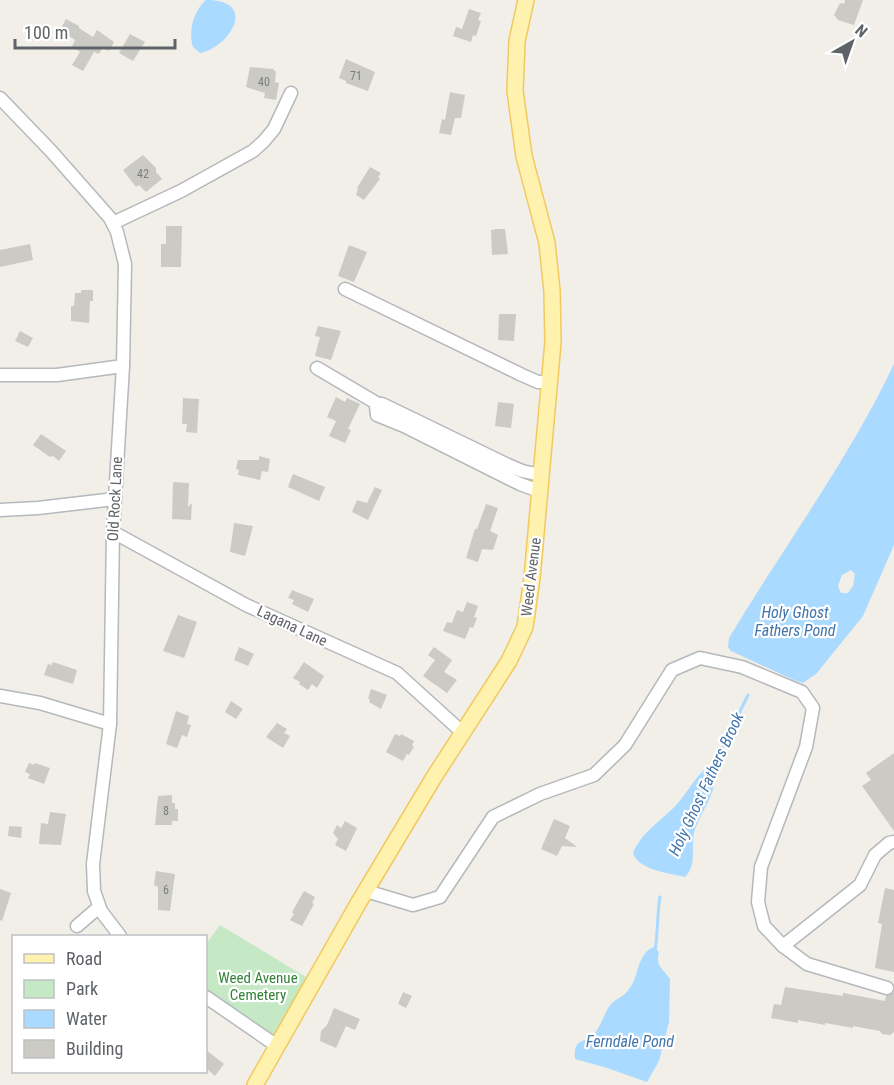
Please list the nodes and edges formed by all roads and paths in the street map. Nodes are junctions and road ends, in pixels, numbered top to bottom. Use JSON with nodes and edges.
{"nodes":[{"id":1,"x":526,"y":0,"type":"edge"},
{"id":2,"x":291,"y":93,"type":"dead end"},
{"id":3,"x":0,"y":98,"type":"edge"},
{"id":4,"x":113,"y":223,"type":"junction"},
{"id":5,"x":345,"y":289,"type":"dead end"},
{"id":6,"x":123,"y":366,"type":"junction"},
{"id":7,"x":317,"y":368,"type":"dead end"},
{"id":8,"x":0,"y":375,"type":"edge"},
{"id":9,"x":549,"y":382,"type":"junction"},
{"id":10,"x":378,"y":404,"type":"junction"},
{"id":11,"x":541,"y":475,"type":"junction"},
{"id":12,"x":540,"y":491,"type":"junction"},
{"id":13,"x":115,"y":499,"type":"junction"},
{"id":14,"x":0,"y":510,"type":"edge"},
{"id":15,"x":113,"y":532,"type":"junction"},
{"id":16,"x":0,"y":696,"type":"edge"},
{"id":17,"x":110,"y":724,"type":"junction"},
{"id":18,"x":462,"y":732,"type":"junction"},
{"id":19,"x":894,"y":842,"type":"edge"},
{"id":20,"x":366,"y":891,"type":"junction"},
{"id":21,"x":99,"y":907,"type":"junction"},
{"id":22,"x":77,"y":926,"type":"dead end"},
{"id":23,"x":119,"y":935,"type":"edge"},
{"id":24,"x":783,"y":946,"type":"junction"},
{"id":25,"x":887,"y":988,"type":"dead end"},
{"id":26,"x":207,"y":999,"type":"edge"},
{"id":27,"x":277,"y":1046,"type":"junction"},
{"id":28,"x":255,"y":1085,"type":"edge"}],
"edges":[{"from":1,"to":9,"type":"main road","name":"Weed Avenue"},
{"from":2,"to":4,"type":"street"},
{"from":3,"to":4,"type":"street","name":"Old Rock Lane"},
{"from":4,"to":6,"type":"street","name":"Old Rock Lane"},
{"from":5,"to":9,"type":"street"},
{"from":6,"to":8,"type":"street"},
{"from":6,"to":13,"type":"street","name":"Old Rock Lane"},
{"from":7,"to":10,"type":"street"},
{"from":9,"to":11,"type":"main road","name":"Weed Avenue"},
{"from":10,"to":11,"type":"street"},
{"from":10,"to":12,"type":"street"},
{"from":11,"to":12,"type":"main road","name":"Weed Avenue"},
{"from":12,"to":18,"type":"main road","name":"Weed Avenue"},
{"from":13,"to":14,"type":"street"},
{"from":13,"to":15,"type":"street","name":"Old Rock Lane"},
{"from":15,"to":17,"type":"street","name":"Old Rock Lane"},
{"from":15,"to":18,"type":"street","name":"Lagana Lane"},
{"from":16,"to":17,"type":"street"},
{"from":17,"to":21,"type":"street","name":"Old Rock Lane"},
{"from":18,"to":20,"type":"main road","name":"Weed Avenue"},
{"from":19,"to":24,"type":"street"},
{"from":20,"to":24,"type":"street"},
{"from":20,"to":27,"type":"main road","name":"Weed Avenue"},
{"from":21,"to":22,"type":"street"},
{"from":21,"to":23,"type":"street","name":"Old Rock Lane"},
{"from":24,"to":25,"type":"street"},
{"from":26,"to":27,"type":"street"},
{"from":27,"to":28,"type":"main road","name":"Weed Avenue"}]}
